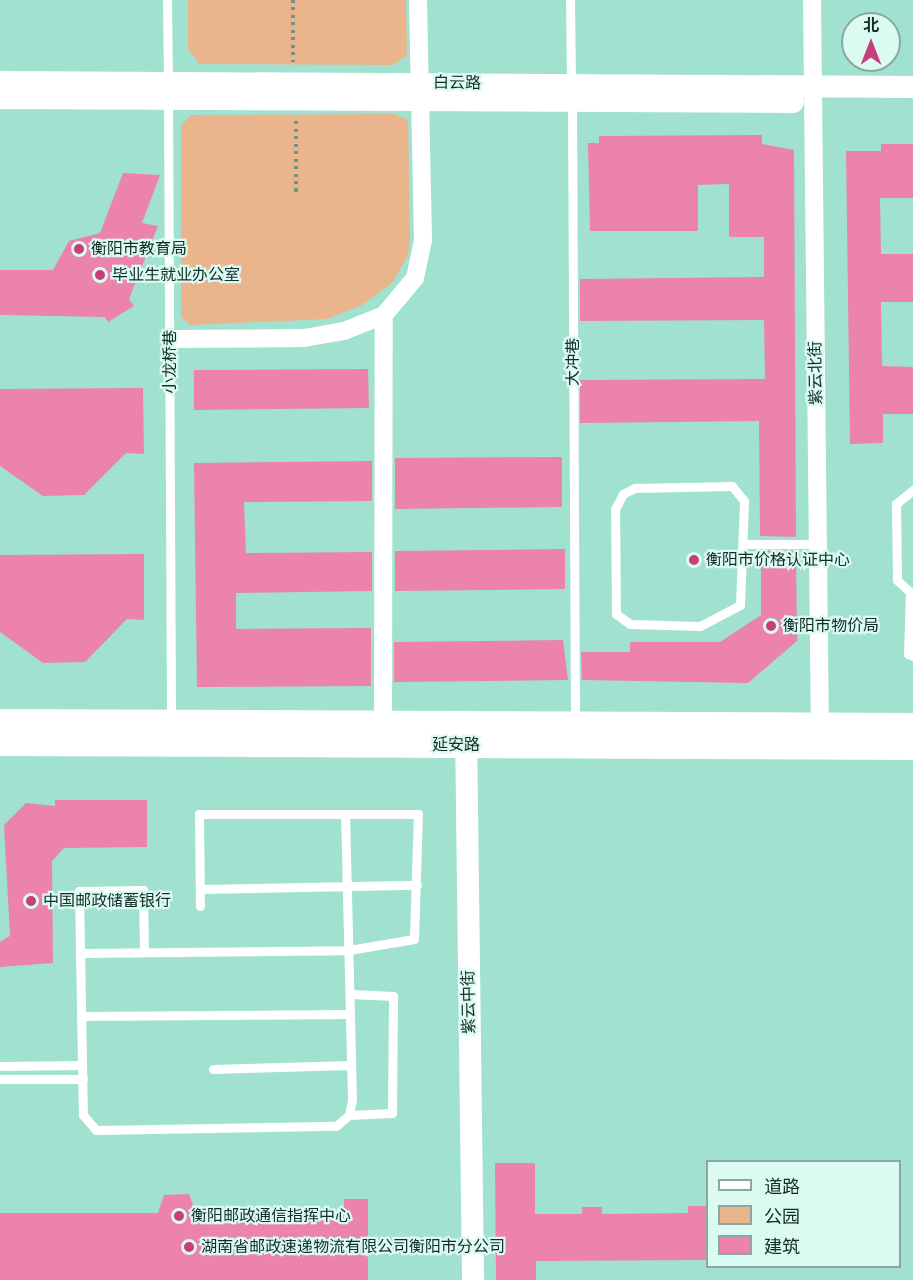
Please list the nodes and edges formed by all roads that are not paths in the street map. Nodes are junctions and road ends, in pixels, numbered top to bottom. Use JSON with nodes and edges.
{"nodes":[{"id":1,"x":167,"y":0,"type":"edge"},
{"id":2,"x":418,"y":0,"type":"edge"},
{"id":3,"x":570,"y":0,"type":"edge"},
{"id":4,"x":812,"y":0,"type":"edge"},
{"id":5,"x":0,"y":82,"type":"edge"},
{"id":6,"x":913,"y":87,"type":"edge"},
{"id":7,"x":168,"y":90,"type":"junction"},
{"id":8,"x":420,"y":91,"type":"junction"},
{"id":9,"x":572,"y":92,"type":"junction"},
{"id":10,"x":813,"y":94,"type":"junction"},
{"id":11,"x":0,"y":98,"type":"edge"},
{"id":12,"x":913,"y":102,"type":"edge"},
{"id":13,"x":384,"y":315,"type":"junction"},
{"id":14,"x":170,"y":339,"type":"junction"},
{"id":15,"x":913,"y":490,"type":"edge"},
{"id":16,"x":744,"y":544,"type":"junction"},
{"id":17,"x":818,"y":544,"type":"junction"},
{"id":18,"x":913,"y":656,"type":"edge"},
{"id":19,"x":0,"y":723,"type":"edge"},
{"id":20,"x":171,"y":723,"type":"junction"},
{"id":21,"x":383,"y":724,"type":"junction"},
{"id":22,"x":575,"y":724,"type":"junction"},
{"id":23,"x":913,"y":726,"type":"edge"},
{"id":24,"x":466,"y":735,"type":"junction"},
{"id":25,"x":820,"y":736,"type":"junction"},
{"id":26,"x":0,"y":743,"type":"edge"},
{"id":27,"x":913,"y":747,"type":"edge"},
{"id":28,"x":345,"y":814,"type":"junction"},
{"id":29,"x":417,"y":885,"type":"junction"},
{"id":30,"x":347,"y":886,"type":"junction"},
{"id":31,"x":200,"y":889,"type":"junction"},
{"id":32,"x":200,"y":906,"type":"dead end"},
{"id":33,"x":349,"y":950,"type":"junction"},
{"id":34,"x":144,"y":952,"type":"junction"},
{"id":35,"x":80,"y":953,"type":"junction"},
{"id":36,"x":350,"y":994,"type":"junction"},
{"id":37,"x":350,"y":1014,"type":"junction"},
{"id":38,"x":81,"y":1016,"type":"junction"},
{"id":39,"x":82,"y":1065,"type":"junction"},
{"id":40,"x":351,"y":1065,"type":"junction"},
{"id":41,"x":0,"y":1066,"type":"edge"},
{"id":42,"x":213,"y":1069,"type":"dead end"},
{"id":43,"x":83,"y":1078,"type":"junction"},
{"id":44,"x":0,"y":1079,"type":"edge"},
{"id":45,"x":349,"y":1115,"type":"junction"},
{"id":46,"x":472,"y":1280,"type":"edge"}],
"edges":[{"from":1,"to":7,"type":"lane","name":"小龙桥巷"},
{"from":2,"to":8,"type":"street"},
{"from":3,"to":9,"type":"lane","name":"大冲巷"},
{"from":4,"to":10,"type":"street","name":"紫云北街"},
{"from":5,"to":7,"type":"street","name":"白云路"},
{"from":6,"to":10,"type":"street","name":"白云路"},
{"from":7,"to":8,"type":"street","name":"白云路"},
{"from":7,"to":11,"type":"street","name":"白云路"},
{"from":7,"to":14,"type":"lane","name":"小龙桥巷"},
{"from":8,"to":9,"type":"street","name":"白云路"},
{"from":8,"to":13,"type":"street"},
{"from":9,"to":10,"type":"street","name":"白云路"},
{"from":9,"to":22,"type":"lane","name":"大冲巷"},
{"from":10,"to":12,"type":"street","name":"白云路"},
{"from":10,"to":17,"type":"street","name":"紫云北街"},
{"from":13,"to":14,"type":"street"},
{"from":13,"to":21,"type":"street"},
{"from":14,"to":20,"type":"lane","name":"小龙桥巷"},
{"from":15,"to":18,"type":"lane"},
{"from":16,"to":16,"type":"lane"},
{"from":16,"to":17,"type":"lane"},
{"from":17,"to":25,"type":"street","name":"紫云北街"},
{"from":19,"to":20,"type":"main road","name":"延安路"},
{"from":20,"to":21,"type":"main road","name":"延安路"},
{"from":21,"to":24,"type":"main road","name":"延安路"},
{"from":22,"to":24,"type":"main road","name":"延安路"},
{"from":22,"to":25,"type":"main road","name":"延安路"},
{"from":23,"to":25,"type":"main road","name":"延安路"},
{"from":24,"to":25,"type":"main road","name":"延安路"},
{"from":24,"to":26,"type":"main road","name":"延安路"},
{"from":24,"to":46,"type":"street","name":"紫云中街"},
{"from":25,"to":27,"type":"main road","name":"延安路"},
{"from":28,"to":29,"type":"lane"},
{"from":28,"to":30,"type":"lane"},
{"from":28,"to":31,"type":"lane"},
{"from":29,"to":30,"type":"lane"},
{"from":29,"to":33,"type":"lane"},
{"from":30,"to":31,"type":"lane"},
{"from":30,"to":33,"type":"lane"},
{"from":31,"to":32,"type":"lane"},
{"from":33,"to":34,"type":"lane"},
{"from":33,"to":36,"type":"lane"},
{"from":34,"to":35,"type":"lane"},
{"from":34,"to":35,"type":"lane"},
{"from":35,"to":38,"type":"lane"},
{"from":36,"to":37,"type":"lane"},
{"from":36,"to":45,"type":"lane"},
{"from":37,"to":38,"type":"lane"},
{"from":37,"to":40,"type":"lane"},
{"from":38,"to":39,"type":"lane"},
{"from":39,"to":41,"type":"lane"},
{"from":39,"to":43,"type":"lane"},
{"from":40,"to":42,"type":"lane"},
{"from":40,"to":45,"type":"lane"},
{"from":43,"to":44,"type":"lane"},
{"from":43,"to":45,"type":"lane"}]}
